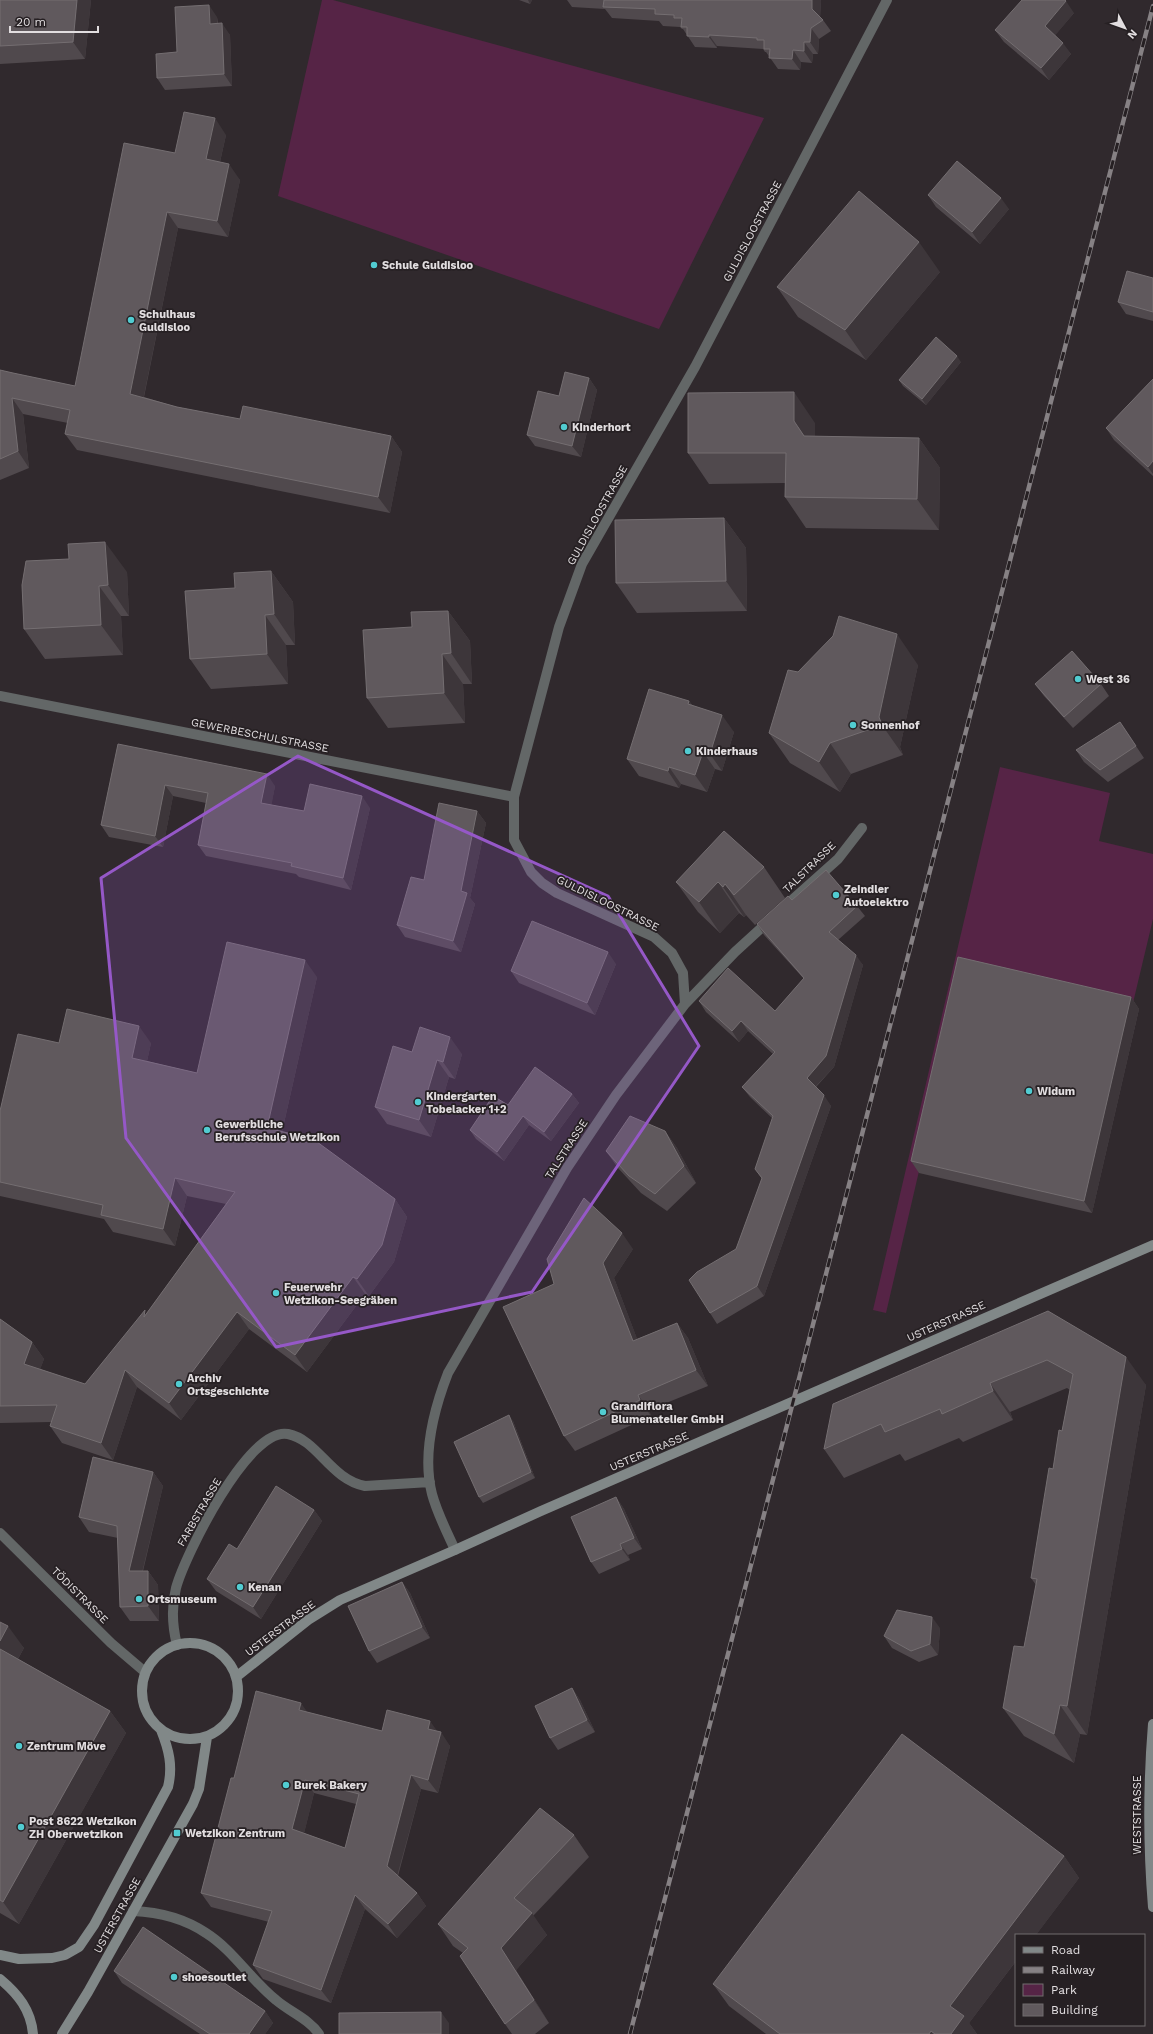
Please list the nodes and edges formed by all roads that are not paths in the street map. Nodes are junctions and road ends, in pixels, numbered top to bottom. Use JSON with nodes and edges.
{"nodes":[{"id":1,"x":887,"y":0,"type":"edge"},
{"id":2,"x":0,"y":696,"type":"edge"},
{"id":3,"x":514,"y":797,"type":"junction"},
{"id":4,"x":862,"y":828,"type":"dead end"},
{"id":5,"x":685,"y":1004,"type":"junction"},
{"id":6,"x":1153,"y":1245,"type":"edge"},
{"id":7,"x":430,"y":1482,"type":"junction"},
{"id":8,"x":0,"y":1533,"type":"edge"},
{"id":9,"x":455,"y":1550,"type":"junction"},
{"id":10,"x":177,"y":1645,"type":"junction"},
{"id":11,"x":145,"y":1672,"type":"junction"},
{"id":12,"x":236,"y":1677,"type":"junction"},
{"id":13,"x":1153,"y":1724,"type":"edge"},
{"id":14,"x":161,"y":1730,"type":"junction"},
{"id":15,"x":207,"y":1737,"type":"junction"},
{"id":16,"x":1153,"y":1906,"type":"edge"},
{"id":17,"x":133,"y":1911,"type":"junction"},
{"id":18,"x":0,"y":1955,"type":"edge"},
{"id":19,"x":0,"y":1979,"type":"edge"},
{"id":20,"x":33,"y":2034,"type":"edge"},
{"id":21,"x":62,"y":2034,"type":"edge"},
{"id":22,"x":319,"y":2034,"type":"edge"}],
"edges":[{"from":1,"to":3,"type":"street","name":"GULDISLOOSTRASSE"},
{"from":2,"to":3,"type":"street","name":"GEWERBESCHULSTRASSE"},
{"from":3,"to":5,"type":"street","name":"GULDISLOOSTRASSE"},
{"from":4,"to":5,"type":"street","name":"TALSTRASSE"},
{"from":5,"to":7,"type":"street","name":"TALSTRASSE"},
{"from":6,"to":9,"type":"main road","name":"USTERSTRASSE"},
{"from":7,"to":9,"type":"street","name":"TALSTRASSE"},
{"from":7,"to":10,"type":"street","name":"FARBSTRASSE"},
{"from":8,"to":11,"type":"street","name":"TÖDISTRASSE"},
{"from":9,"to":12,"type":"main road","name":"USTERSTRASSE"},
{"from":10,"to":11,"type":"main road"},
{"from":10,"to":12,"type":"main road"},
{"from":11,"to":14,"type":"main road"},
{"from":12,"to":15,"type":"main road"},
{"from":13,"to":16,"type":"main road","name":"WESTSTRASSE"},
{"from":14,"to":15,"type":"main road"},
{"from":14,"to":18,"type":"main road","name":"USTERSTRASSE"},
{"from":15,"to":17,"type":"main road","name":"USTERSTRASSE"},
{"from":17,"to":21,"type":"main road","name":"USTERSTRASSE"},
{"from":17,"to":22,"type":"street"},
{"from":19,"to":20,"type":"main road"}]}
